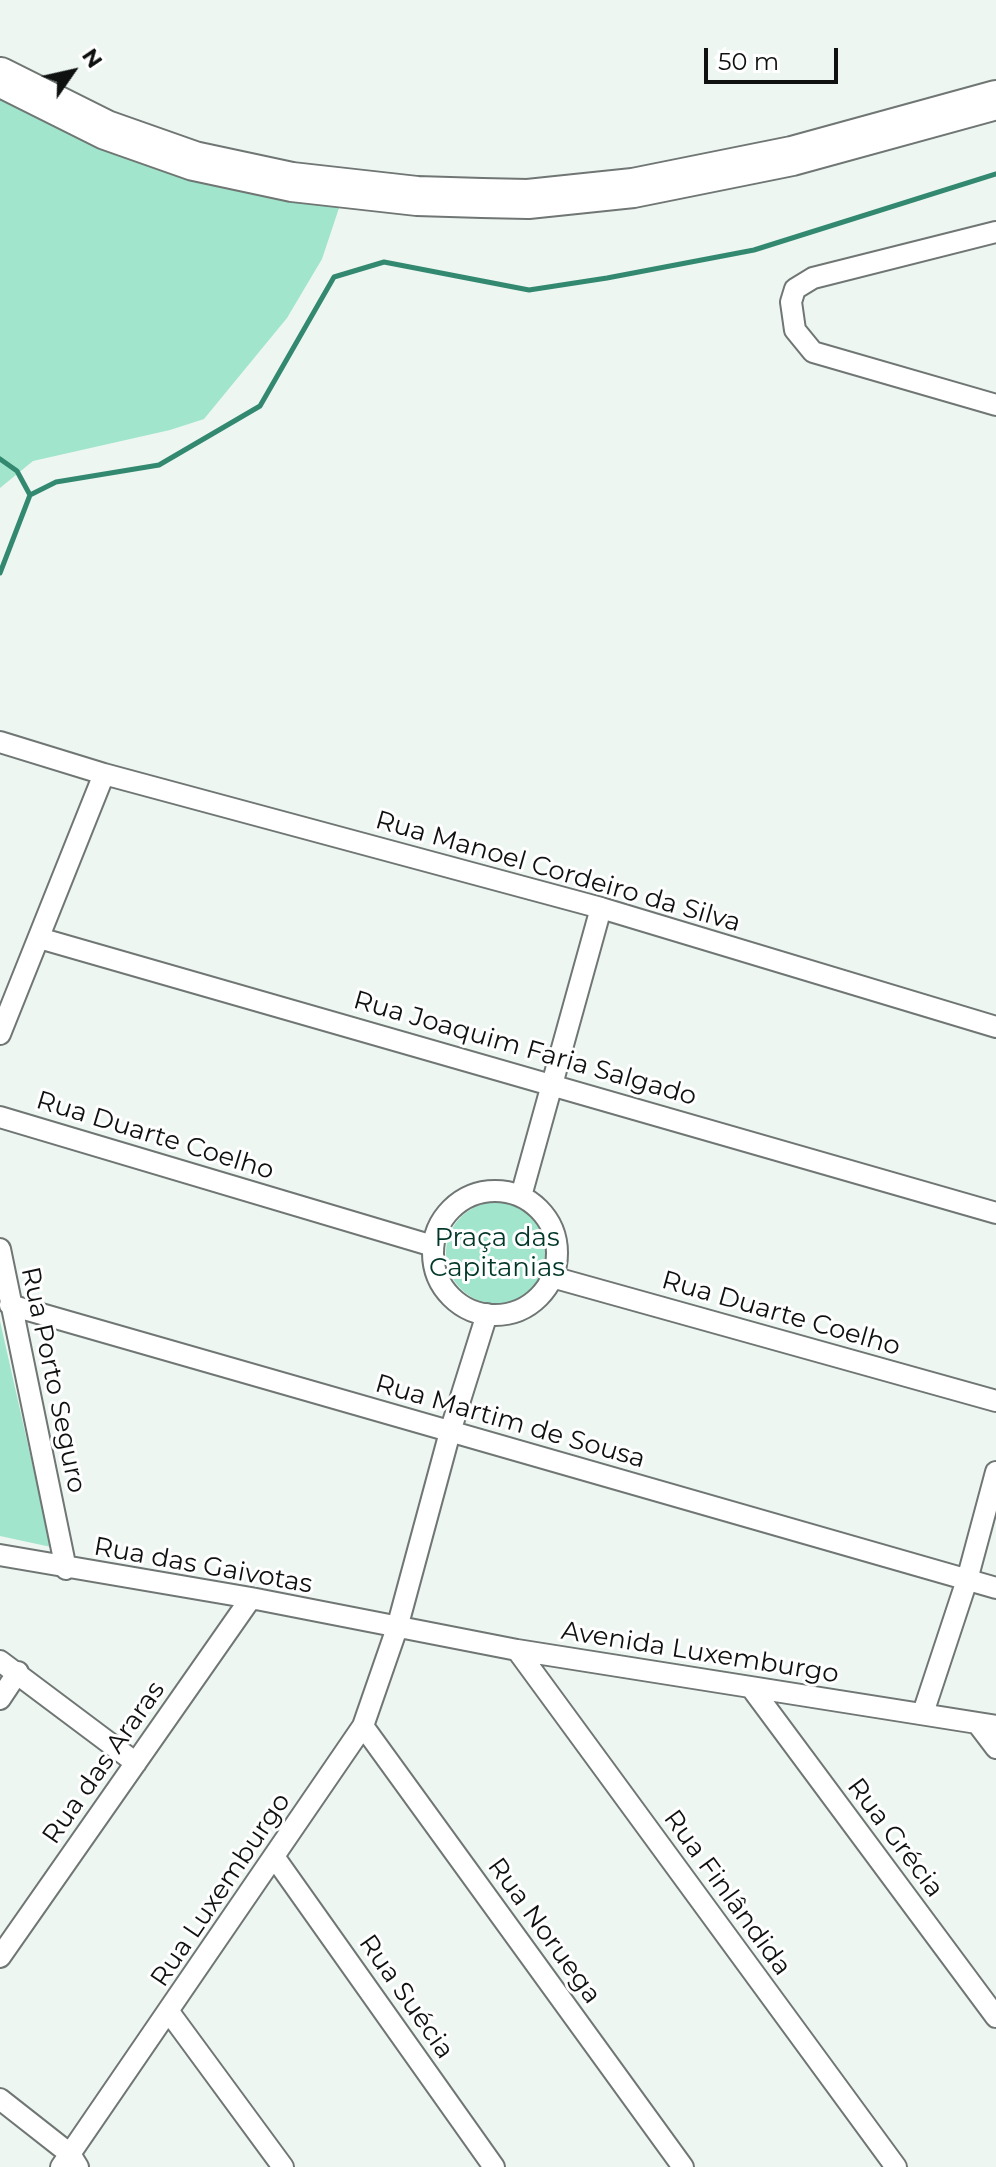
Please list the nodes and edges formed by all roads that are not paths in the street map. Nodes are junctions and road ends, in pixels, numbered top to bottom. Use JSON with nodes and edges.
{"nodes":[{"id":1,"x":0,"y":77,"type":"edge"},
{"id":2,"x":996,"y":100,"type":"edge"},
{"id":3,"x":991,"y":236,"type":"edge"},
{"id":4,"x":996,"y":405,"type":"edge"},
{"id":5,"x":0,"y":742,"type":"edge"},
{"id":6,"x":104,"y":774,"type":"junction"},
{"id":7,"x":601,"y":908,"type":"junction"},
{"id":8,"x":39,"y":938,"type":"junction"},
{"id":9,"x":996,"y":1027,"type":"edge"},
{"id":10,"x":0,"y":1034,"type":"edge"},
{"id":11,"x":551,"y":1083,"type":"junction"},
{"id":12,"x":0,"y":1117,"type":"edge"},
{"id":13,"x":521,"y":1196,"type":"junction"},
{"id":14,"x":996,"y":1213,"type":"edge"},
{"id":15,"x":433,"y":1246,"type":"junction"},
{"id":16,"x":0,"y":1249,"type":"edge"},
{"id":17,"x":552,"y":1277,"type":"junction"},
{"id":18,"x":10,"y":1305,"type":"junction"},
{"id":19,"x":487,"y":1314,"type":"junction"},
{"id":20,"x":996,"y":1401,"type":"edge"},
{"id":21,"x":450,"y":1432,"type":"junction"},
{"id":22,"x":996,"y":1472,"type":"edge"},
{"id":23,"x":0,"y":1555,"type":"edge"},
{"id":24,"x":66,"y":1569,"type":"junction"},
{"id":25,"x":967,"y":1580,"type":"junction"},
{"id":26,"x":996,"y":1588,"type":"edge"},
{"id":27,"x":251,"y":1598,"type":"junction"},
{"id":28,"x":397,"y":1628,"type":"junction"},
{"id":29,"x":517,"y":1650,"type":"junction"},
{"id":30,"x":0,"y":1661,"type":"edge"},
{"id":31,"x":18,"y":1672,"type":"junction"},
{"id":32,"x":753,"y":1690,"type":"junction"},
{"id":33,"x":0,"y":1699,"type":"edge"},
{"id":34,"x":923,"y":1713,"type":"junction"},
{"id":35,"x":987,"y":1724,"type":"edge"},
{"id":36,"x":363,"y":1726,"type":"junction"},
{"id":37,"x":996,"y":1748,"type":"edge"},
{"id":38,"x":136,"y":1763,"type":"junction"},
{"id":39,"x":275,"y":1858,"type":"junction"},
{"id":40,"x":0,"y":1957,"type":"edge"},
{"id":41,"x":169,"y":2012,"type":"junction"},
{"id":42,"x":996,"y":2017,"type":"edge"},
{"id":43,"x":0,"y":2099,"type":"edge"},
{"id":44,"x":70,"y":2163,"type":"edge"},
{"id":45,"x":283,"y":2167,"type":"edge"},
{"id":46,"x":494,"y":2167,"type":"edge"},
{"id":47,"x":683,"y":2167,"type":"edge"},
{"id":48,"x":896,"y":2167,"type":"edge"}],
"edges":[{"from":1,"to":2,"type":"highway"},
{"from":3,"to":4,"type":"street"},
{"from":5,"to":6,"type":"street","name":"Rua Manoel Cordeiro da Silva"},
{"from":6,"to":7,"type":"street","name":"Rua Manoel Cordeiro da Silva"},
{"from":6,"to":8,"type":"street"},
{"from":7,"to":9,"type":"street","name":"Rua Manoel Cordeiro da Silva"},
{"from":7,"to":11,"type":"street"},
{"from":8,"to":10,"type":"street"},
{"from":8,"to":11,"type":"street","name":"Rua Joaquim Faria Salgado"},
{"from":11,"to":13,"type":"street"},
{"from":11,"to":14,"type":"street","name":"Rua Joaquim Faria Salgado"},
{"from":12,"to":15,"type":"street","name":"Rua Duarte Coelho"},
{"from":13,"to":15,"type":"street"},
{"from":13,"to":17,"type":"street"},
{"from":15,"to":19,"type":"street"},
{"from":16,"to":18,"type":"street","name":"Rua Porto Seguro"},
{"from":17,"to":19,"type":"street"},
{"from":17,"to":20,"type":"street","name":"Rua Duarte Coelho"},
{"from":18,"to":21,"type":"street","name":"Rua Martim de Sousa"},
{"from":18,"to":24,"type":"street","name":"Rua Porto Seguro"},
{"from":19,"to":21,"type":"street","name":"Rua Luxemburgo"},
{"from":21,"to":25,"type":"street","name":"Rua Martim de Sousa"},
{"from":21,"to":28,"type":"street","name":"Rua Luxemburgo"},
{"from":22,"to":25,"type":"street"},
{"from":23,"to":24,"type":"street","name":"Rua das Gaivotas"},
{"from":24,"to":27,"type":"street","name":"Rua das Gaivotas"},
{"from":25,"to":26,"type":"street","name":"Rua Martim de Sousa"},
{"from":25,"to":34,"type":"street"},
{"from":27,"to":28,"type":"street","name":"Rua das Gaivotas"},
{"from":27,"to":38,"type":"street","name":"Rua das Araras"},
{"from":28,"to":29,"type":"street","name":"Avenida Luxemburgo"},
{"from":28,"to":36,"type":"street","name":"Rua Luxemburgo"},
{"from":29,"to":32,"type":"street","name":"Avenida Luxemburgo"},
{"from":29,"to":48,"type":"street","name":"Rua Finlândida"},
{"from":30,"to":31,"type":"street"},
{"from":31,"to":33,"type":"street"},
{"from":31,"to":38,"type":"street"},
{"from":32,"to":34,"type":"street","name":"Avenida Luxemburgo"},
{"from":32,"to":42,"type":"street","name":"Rua Grécia"},
{"from":34,"to":35,"type":"street","name":"Avenida Luxemburgo"},
{"from":35,"to":37,"type":"street"},
{"from":36,"to":39,"type":"street","name":"Rua Luxemburgo"},
{"from":36,"to":47,"type":"street","name":"Rua Noruega"},
{"from":38,"to":40,"type":"street","name":"Rua das Araras"},
{"from":39,"to":41,"type":"street","name":"Rua Luxemburgo"},
{"from":39,"to":46,"type":"street","name":"Rua Suécia"},
{"from":41,"to":44,"type":"street","name":"Rua Luxemburgo"},
{"from":41,"to":45,"type":"street"},
{"from":43,"to":44,"type":"street"}]}
